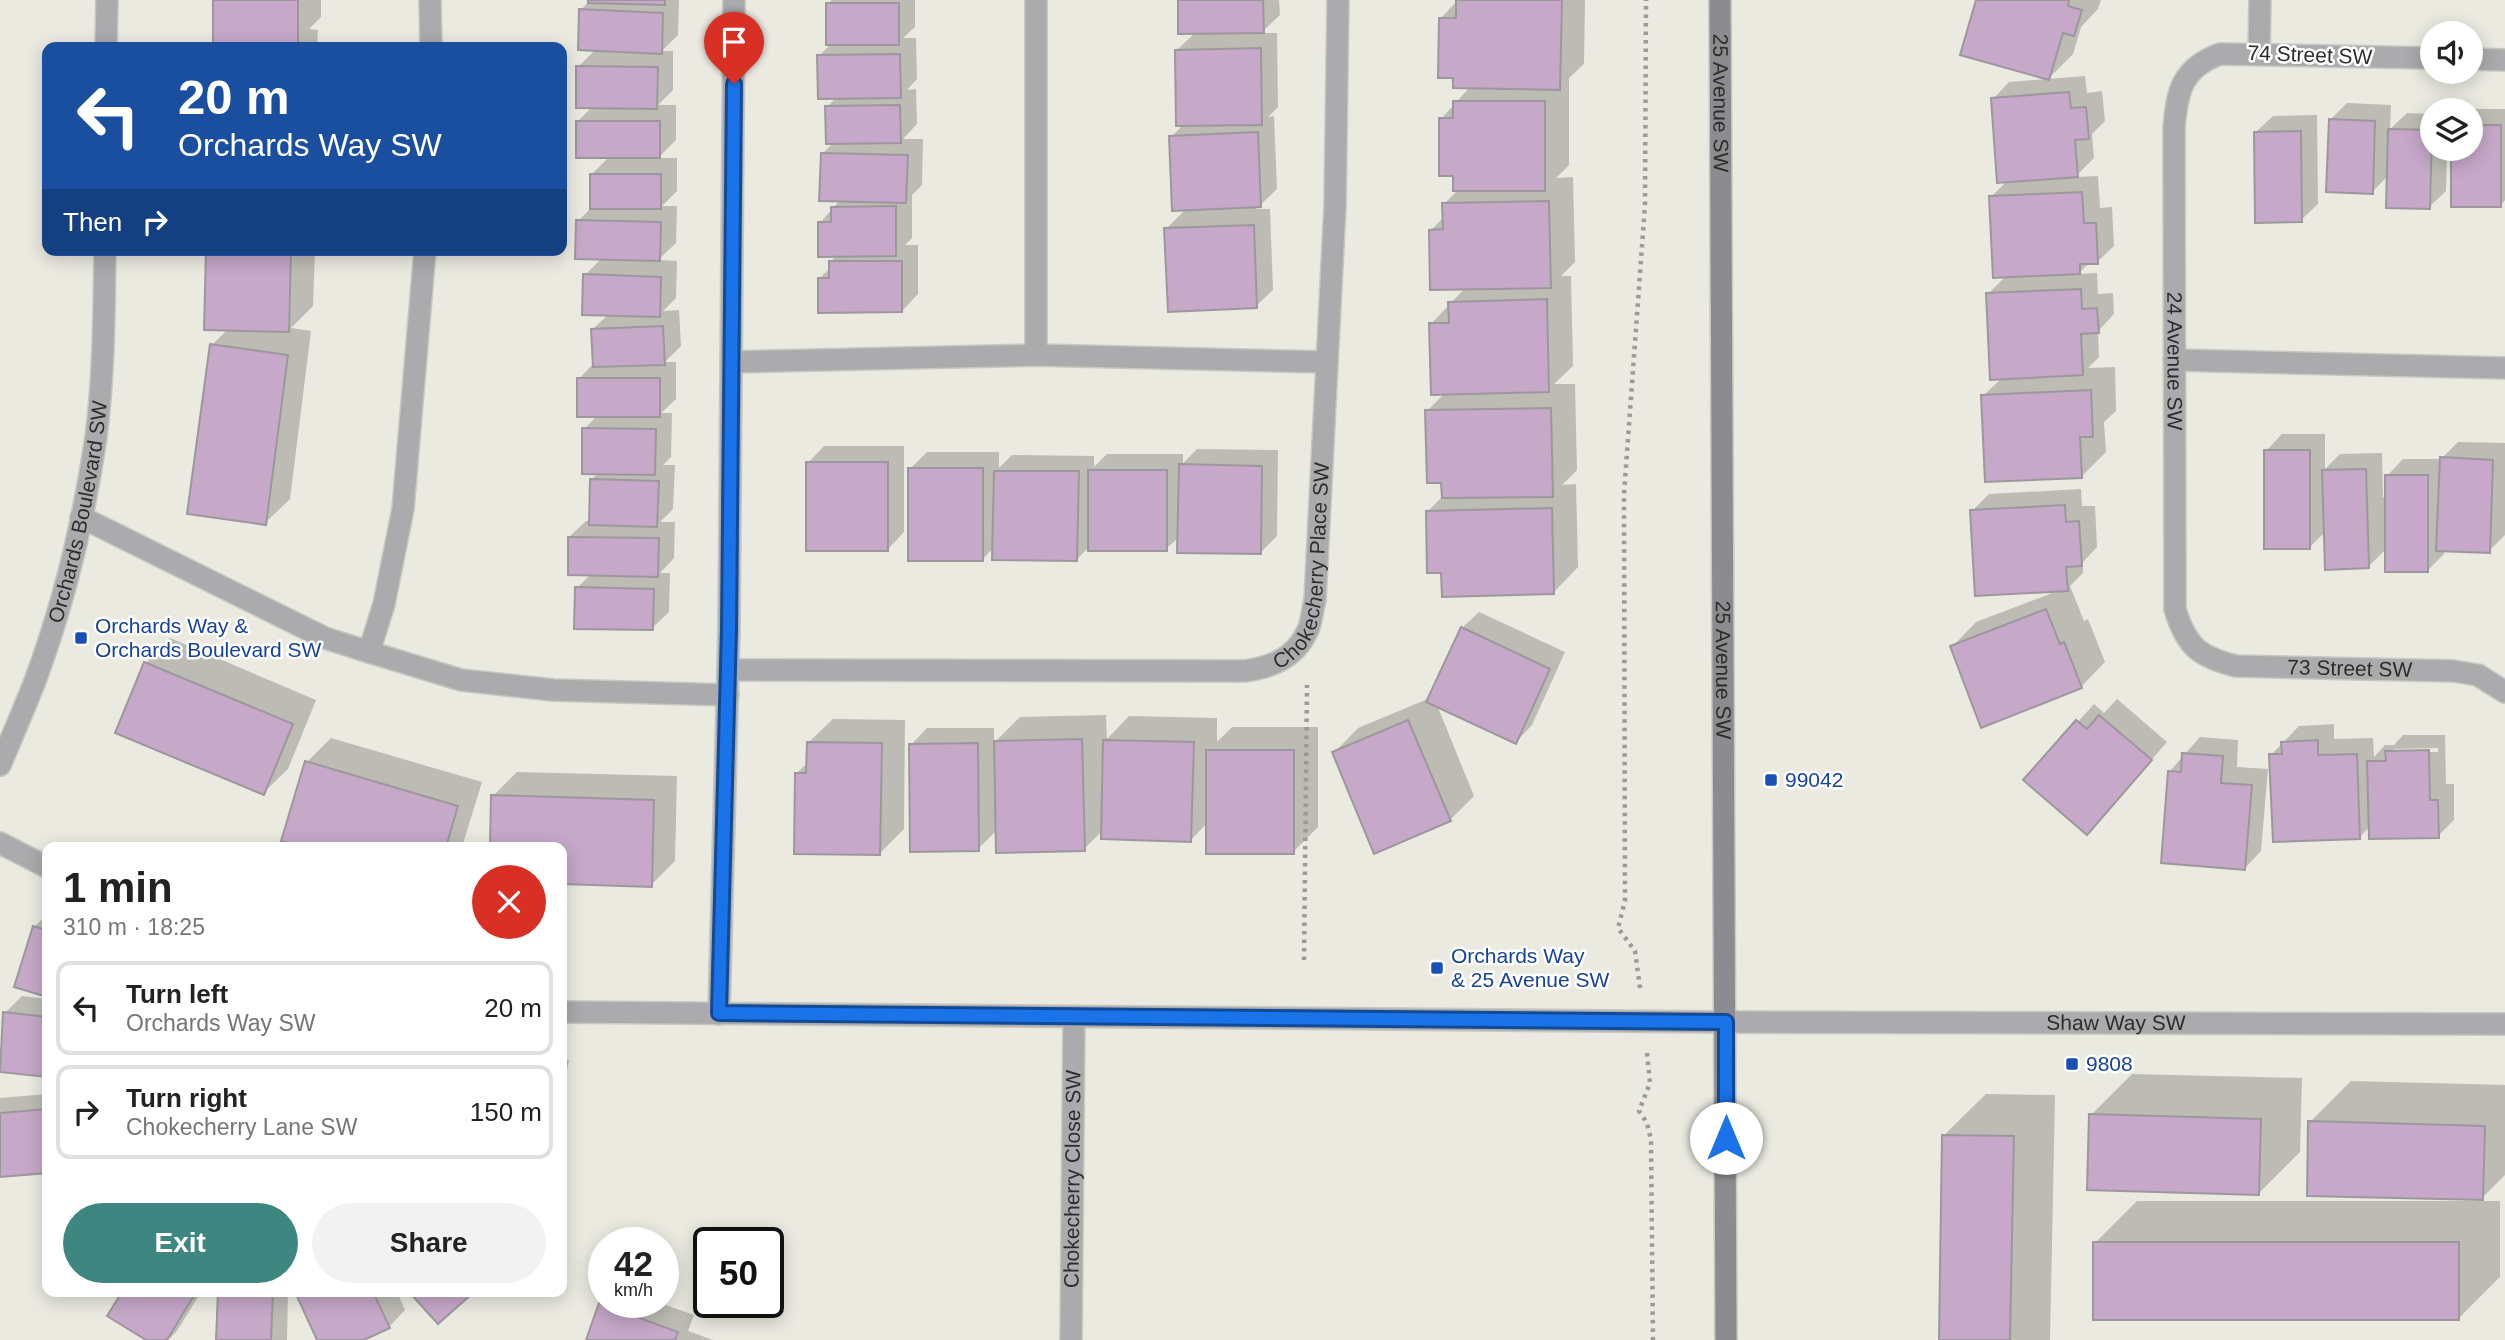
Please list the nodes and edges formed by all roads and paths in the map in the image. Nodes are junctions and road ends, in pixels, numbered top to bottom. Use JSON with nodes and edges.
{"nodes":[{"id":1,"x":107,"y":0,"type":"edge"},
{"id":2,"x":430,"y":0,"type":"edge"},
{"id":3,"x":734,"y":0,"type":"edge"},
{"id":4,"x":1036,"y":0,"type":"edge"},
{"id":5,"x":1338,"y":0,"type":"edge"},
{"id":6,"x":1646,"y":0,"type":"edge"},
{"id":7,"x":1720,"y":0,"type":"edge"},
{"id":8,"x":2260,"y":0,"type":"edge"},
{"id":9,"x":106,"y":42,"type":"edge"},
{"id":10,"x":431,"y":42,"type":"edge"},
{"id":11,"x":2259,"y":54,"type":"junction"},
{"id":12,"x":2420,"y":58,"type":"edge"},
{"id":13,"x":2483,"y":59,"type":"edge"},
{"id":14,"x":2505,"y":60,"type":"edge"},
{"id":15,"x":2192,"y":70,"type":"joint"},
{"id":16,"x":105,"y":256,"type":"edge"},
{"id":17,"x":424,"y":256,"type":"edge"},
{"id":18,"x":1036,"y":355,"type":"junction"},
{"id":19,"x":2174,"y":360,"type":"junction"},
{"id":20,"x":731,"y":362,"type":"junction"},
{"id":21,"x":1327,"y":362,"type":"junction"},
{"id":22,"x":2505,"y":368,"type":"edge"},
{"id":23,"x":81,"y":517,"type":"junction"},
{"id":24,"x":1307,"y":632,"type":"junction"},
{"id":25,"x":2196,"y":649,"type":"joint"},
{"id":26,"x":369,"y":652,"type":"junction"},
{"id":27,"x":728,"y":670,"type":"junction"},
{"id":28,"x":2505,"y":692,"type":"edge"},
{"id":29,"x":728,"y":695,"type":"junction"},
{"id":30,"x":0,"y":765,"type":"edge"},
{"id":31,"x":0,"y":843,"type":"edge"},
{"id":32,"x":42,"y":864,"type":"edge"},
{"id":33,"x":1636,"y":951,"type":"dead end"},
{"id":34,"x":1304,"y":960,"type":"dead end"},
{"id":35,"x":567,"y":1012,"type":"edge"},
{"id":36,"x":719,"y":1013,"type":"junction"},
{"id":37,"x":1074,"y":1017,"type":"junction"},
{"id":38,"x":1726,"y":1022,"type":"junction"},
{"id":39,"x":2505,"y":1024,"type":"edge"},
{"id":40,"x":1650,"y":1083,"type":"dead end"},
{"id":41,"x":1071,"y":1340,"type":"edge"},
{"id":42,"x":1653,"y":1340,"type":"edge"},
{"id":43,"x":1726,"y":1340,"type":"edge"}],
"edges":[{"from":1,"to":9,"type":"street"},
{"from":2,"to":10,"type":"street"},
{"from":3,"to":20,"type":"street"},
{"from":4,"to":18,"type":"street"},
{"from":5,"to":21,"type":"street","name":"Chokecherry Place SW"},
{"from":6,"to":33,"type":"path"},
{"from":7,"to":38,"type":"main road","name":"25 Avenue SW"},
{"from":8,"to":11,"type":"street"},
{"from":11,"to":12,"type":"street","name":"74 Street SW"},
{"from":11,"to":15,"type":"street","name":"74 Street SW"},
{"from":13,"to":14,"type":"street"},
{"from":15,"to":19,"type":"street","name":"24 Avenue SW"},
{"from":16,"to":23,"type":"street","name":"Orchards Boulevard SW"},
{"from":17,"to":26,"type":"street"},
{"from":18,"to":20,"type":"street"},
{"from":18,"to":21,"type":"street"},
{"from":19,"to":22,"type":"street"},
{"from":19,"to":25,"type":"street","name":"24 Avenue SW"},
{"from":20,"to":27,"type":"street"},
{"from":21,"to":24,"type":"street","name":"Chokecherry Place SW"},
{"from":23,"to":26,"type":"street"},
{"from":23,"to":30,"type":"street","name":"Orchards Boulevard SW"},
{"from":24,"to":27,"type":"street","name":"Chokecherry Place SW"},
{"from":24,"to":34,"type":"path"},
{"from":25,"to":28,"type":"street","name":"73 Street SW"},
{"from":26,"to":29,"type":"street"},
{"from":27,"to":29,"type":"street"},
{"from":29,"to":36,"type":"street"},
{"from":31,"to":32,"type":"street"},
{"from":35,"to":36,"type":"street","name":"Shaw Way SW"},
{"from":36,"to":37,"type":"street","name":"Shaw Way SW"},
{"from":37,"to":38,"type":"street","name":"Shaw Way SW"},
{"from":37,"to":41,"type":"street","name":"Chokecherry Close SW"},
{"from":38,"to":39,"type":"street","name":"Shaw Way SW"},
{"from":38,"to":43,"type":"main road","name":"25 Avenue SW"},
{"from":40,"to":42,"type":"path"}]}
